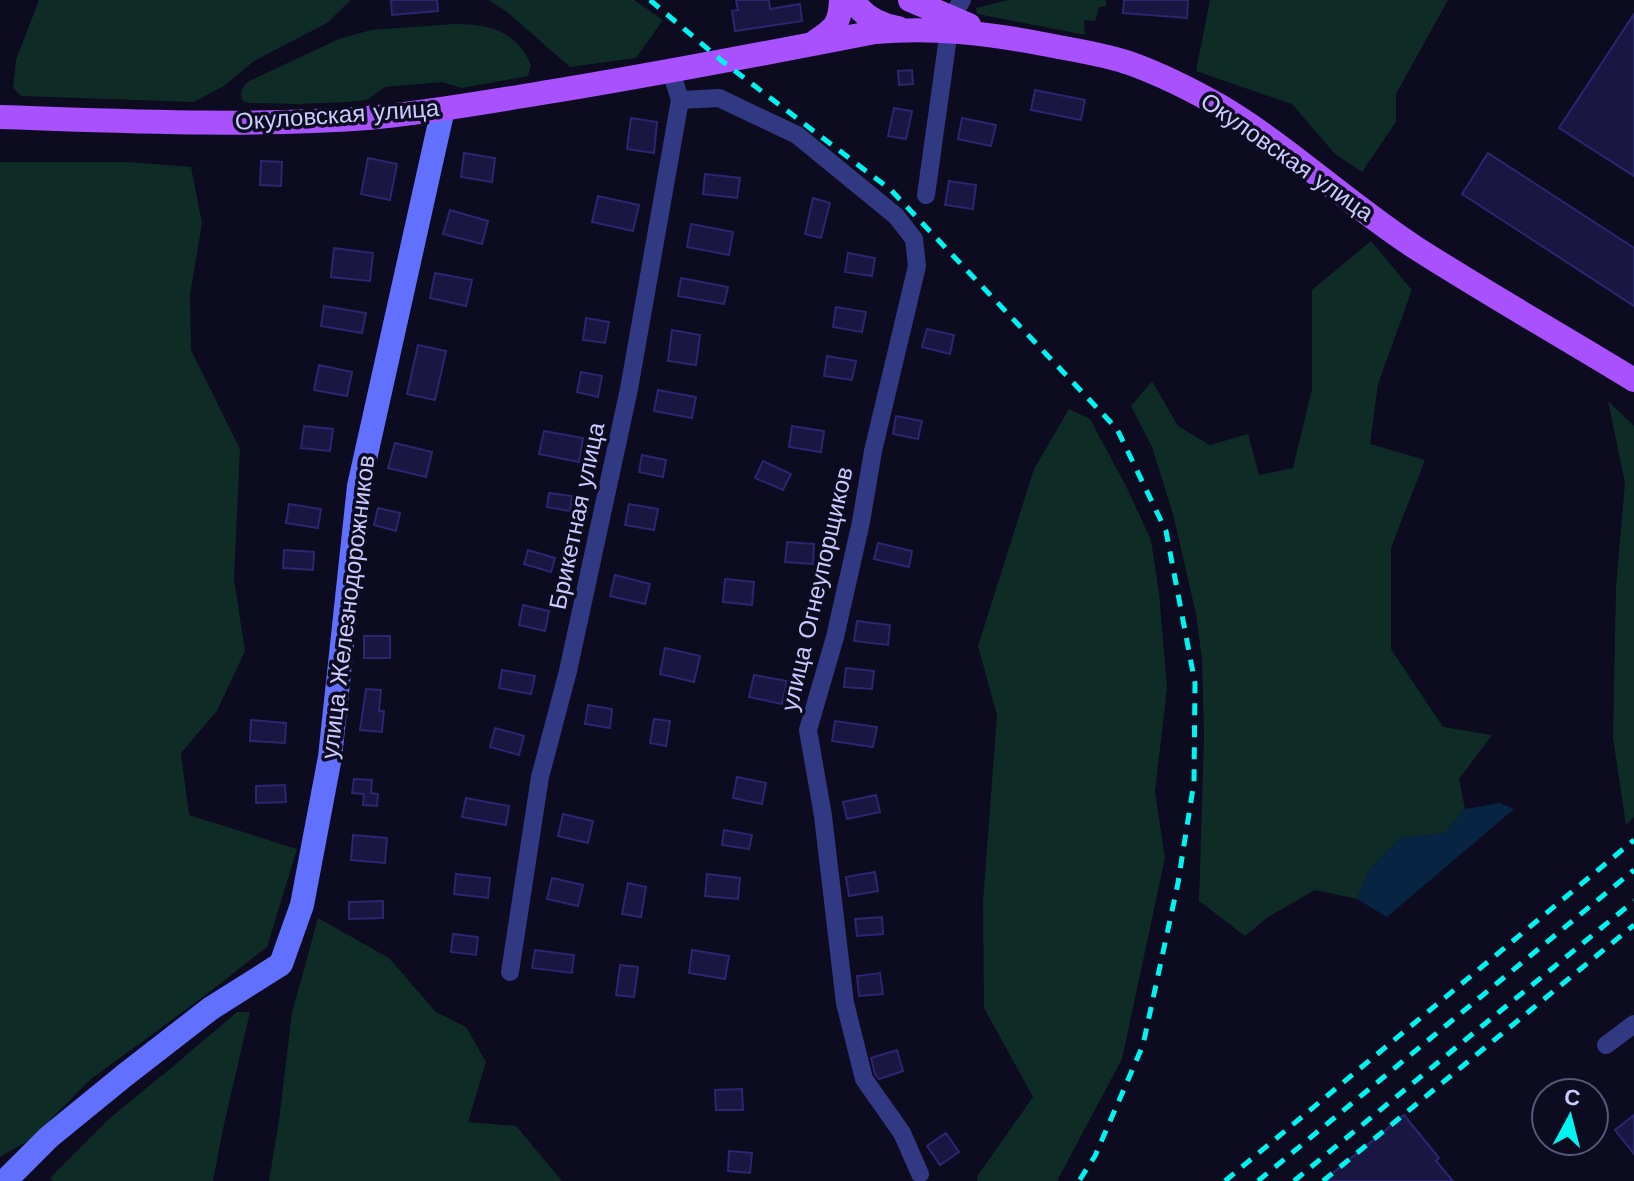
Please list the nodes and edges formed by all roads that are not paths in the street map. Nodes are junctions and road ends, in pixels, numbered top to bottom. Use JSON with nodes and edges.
{"nodes":[{"id":1,"x":841,"y":0,"type":"edge"},
{"id":2,"x":910,"y":0,"type":"edge"},
{"id":3,"x":862,"y":5,"type":"edge"},
{"id":4,"x":954,"y":16,"type":"edge"},
{"id":5,"x":904,"y":30,"type":"junction"},
{"id":6,"x":843,"y":38,"type":"junction"},
{"id":7,"x":810,"y":45,"type":"junction"},
{"id":8,"x":671,"y":71,"type":"junction"},
{"id":9,"x":680,"y":100,"type":"junction"},
{"id":10,"x":443,"y":109,"type":"junction"},
{"id":11,"x":0,"y":117,"type":"edge"},
{"id":12,"x":926,"y":195,"type":"dead end"},
{"id":13,"x":1634,"y":380,"type":"edge"},
{"id":14,"x":510,"y":972,"type":"dead end"},
{"id":15,"x":1634,"y":1024,"type":"edge"},
{"id":16,"x":1606,"y":1045,"type":"dead end"},
{"id":17,"x":920,"y":1174,"type":"dead end"},
{"id":18,"x":5,"y":1181,"type":"edge"}],
"edges":[{"from":1,"to":7,"type":"main road"},
{"from":2,"to":4,"type":"main road"},
{"from":3,"to":5,"type":"main road"},
{"from":3,"to":6,"type":"main road"},
{"from":4,"to":5,"type":"main road","name":"Окуловская улица"},
{"from":4,"to":12,"type":"street"},
{"from":4,"to":13,"type":"main road","name":"Окуловская улица"},
{"from":5,"to":6,"type":"main road","name":"Окуловская улица"},
{"from":6,"to":7,"type":"main road","name":"Окуловская улица"},
{"from":7,"to":8,"type":"main road","name":"Окуловская улица"},
{"from":8,"to":9,"type":"street","name":"Брикетная улица"},
{"from":8,"to":10,"type":"main road","name":"Окуловская улица"},
{"from":9,"to":14,"type":"street","name":"Брикетная улица"},
{"from":9,"to":17,"type":"street","name":"улица Огнеупорщиков"},
{"from":10,"to":11,"type":"main road","name":"Окуловская улица"},
{"from":10,"to":18,"type":"street","name":"улица Железнодорожников"},
{"from":15,"to":16,"type":"street"}]}
